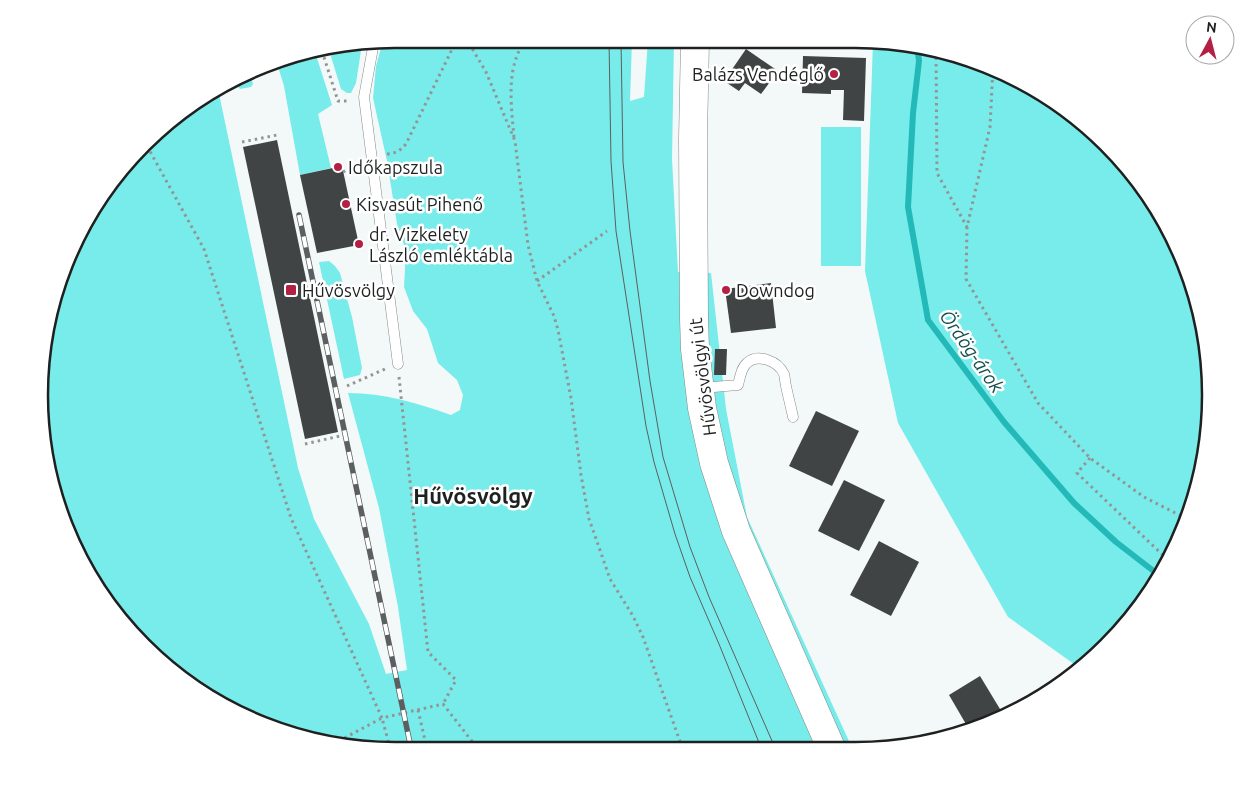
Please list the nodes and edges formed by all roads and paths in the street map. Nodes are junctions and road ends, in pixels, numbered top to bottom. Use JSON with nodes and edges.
{"nodes":[{"id":1,"x":373,"y":48,"type":"edge"},
{"id":2,"x":453,"y":48,"type":"edge"},
{"id":3,"x":471,"y":48,"type":"edge"},
{"id":4,"x":521,"y":48,"type":"edge"},
{"id":5,"x":695,"y":48,"type":"edge"},
{"id":6,"x":323,"y":55,"type":"edge"},
{"id":7,"x":936,"y":57,"type":"edge"},
{"id":8,"x":993,"y":76,"type":"edge"},
{"id":9,"x":364,"y":101,"type":"junction"},
{"id":10,"x":277,"y":135,"type":"dead end"},
{"id":11,"x":515,"y":141,"type":"junction"},
{"id":12,"x":242,"y":142,"type":"dead end"},
{"id":13,"x":149,"y":149,"type":"edge"},
{"id":14,"x":371,"y":156,"type":"junction"},
{"id":15,"x":967,"y":228,"type":"junction"},
{"id":16,"x":607,"y":231,"type":"dead end"},
{"id":17,"x":537,"y":281,"type":"junction"},
{"id":18,"x":398,"y":364,"type":"junction"},
{"id":19,"x":347,"y":386,"type":"dead end"},
{"id":20,"x":700,"y":388,"type":"junction"},
{"id":21,"x":793,"y":417,"type":"dead end"},
{"id":22,"x":340,"y":436,"type":"dead end"},
{"id":23,"x":305,"y":444,"type":"dead end"},
{"id":24,"x":1090,"y":458,"type":"junction"},
{"id":25,"x":1181,"y":516,"type":"edge"},
{"id":26,"x":1163,"y":556,"type":"edge"},
{"id":27,"x":442,"y":704,"type":"junction"},
{"id":28,"x":418,"y":710,"type":"junction"},
{"id":29,"x":382,"y":718,"type":"junction"},
{"id":30,"x":343,"y":739,"type":"edge"},
{"id":31,"x":388,"y":742,"type":"edge"},
{"id":32,"x":425,"y":742,"type":"edge"},
{"id":33,"x":472,"y":742,"type":"edge"},
{"id":34,"x":680,"y":742,"type":"edge"},
{"id":35,"x":828,"y":742,"type":"edge"}],
"edges":[{"from":1,"to":9,"type":"lane"},
{"from":2,"to":14,"type":"path"},
{"from":3,"to":11,"type":"path"},
{"from":4,"to":11,"type":"path"},
{"from":5,"to":20,"type":"main road","name":"Hűvösvölgyi út"},
{"from":6,"to":9,"type":"path"},
{"from":7,"to":15,"type":"path"},
{"from":8,"to":15,"type":"path"},
{"from":9,"to":14,"type":"lane"},
{"from":10,"to":12,"type":"path"},
{"from":11,"to":17,"type":"path"},
{"from":13,"to":29,"type":"path"},
{"from":14,"to":18,"type":"lane"},
{"from":15,"to":24,"type":"path"},
{"from":16,"to":17,"type":"path"},
{"from":17,"to":34,"type":"path"},
{"from":18,"to":19,"type":"path"},
{"from":18,"to":27,"type":"path"},
{"from":20,"to":21,"type":"lane"},
{"from":20,"to":35,"type":"main road","name":"Hűvösvölgyi út"},
{"from":22,"to":23,"type":"path"},
{"from":24,"to":25,"type":"path"},
{"from":24,"to":26,"type":"path"},
{"from":27,"to":28,"type":"path"},
{"from":27,"to":33,"type":"path"},
{"from":28,"to":29,"type":"path"},
{"from":28,"to":32,"type":"path"},
{"from":29,"to":30,"type":"path"},
{"from":29,"to":31,"type":"path"}]}
